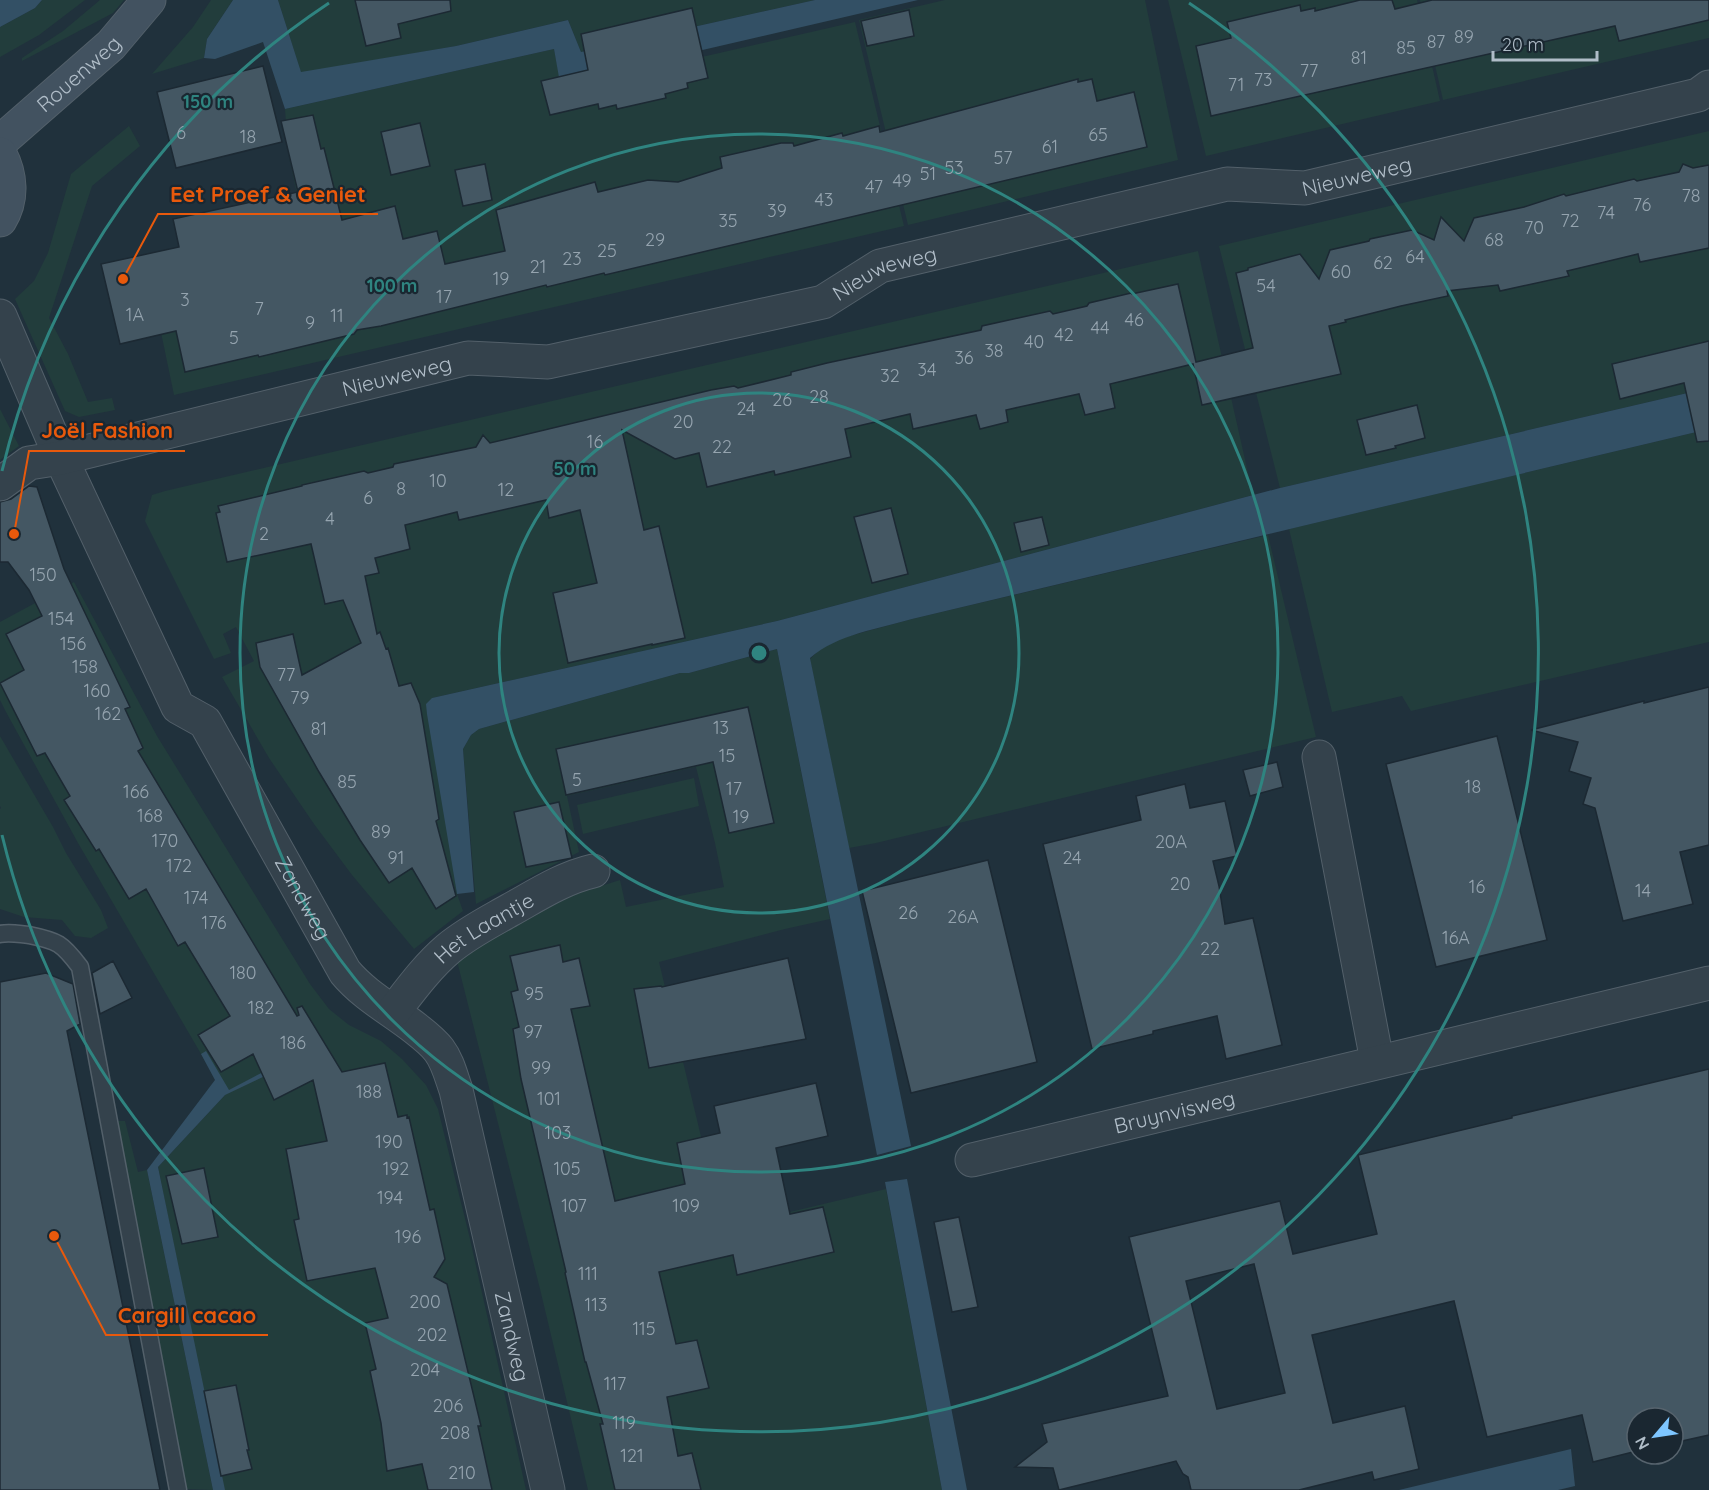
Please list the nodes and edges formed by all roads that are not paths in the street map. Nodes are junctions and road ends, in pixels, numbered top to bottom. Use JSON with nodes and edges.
{"nodes":[{"id":1,"x":149,"y":0,"type":"edge"},
{"id":2,"x":1709,"y":87,"type":"edge"},
{"id":3,"x":0,"y":142,"type":"edge"},
{"id":4,"x":0,"y":154,"type":"edge"},
{"id":5,"x":0,"y":220,"type":"edge"},
{"id":6,"x":0,"y":316,"type":"edge"},
{"id":7,"x":61,"y":458,"type":"junction"},
{"id":8,"x":0,"y":484,"type":"edge"},
{"id":9,"x":1319,"y":757,"type":"dead end"},
{"id":10,"x":593,"y":871,"type":"dead end"},
{"id":11,"x":0,"y":934,"type":"edge"},
{"id":12,"x":1709,"y":983,"type":"edge"},
{"id":13,"x":394,"y":1011,"type":"junction"},
{"id":14,"x":1377,"y":1061,"type":"junction"},
{"id":15,"x":972,"y":1160,"type":"dead end"},
{"id":16,"x":178,"y":1490,"type":"edge"},
{"id":17,"x":548,"y":1490,"type":"edge"}],
"edges":[{"from":1,"to":3,"type":"main road","name":"Rouenweg"},
{"from":2,"to":7,"type":"street","name":"Nieuweweg"},
{"from":4,"to":5,"type":"main road"},
{"from":6,"to":7,"type":"street","name":"Zandweg"},
{"from":7,"to":8,"type":"street","name":"Nieuweweg"},
{"from":7,"to":13,"type":"street","name":"Zandweg"},
{"from":9,"to":14,"type":"street"},
{"from":10,"to":13,"type":"street","name":"Het Laantje"},
{"from":11,"to":16,"type":"lane"},
{"from":12,"to":14,"type":"street","name":"Bruynvisweg"},
{"from":13,"to":17,"type":"street","name":"Zandweg"},
{"from":14,"to":15,"type":"street","name":"Bruynvisweg"}]}
